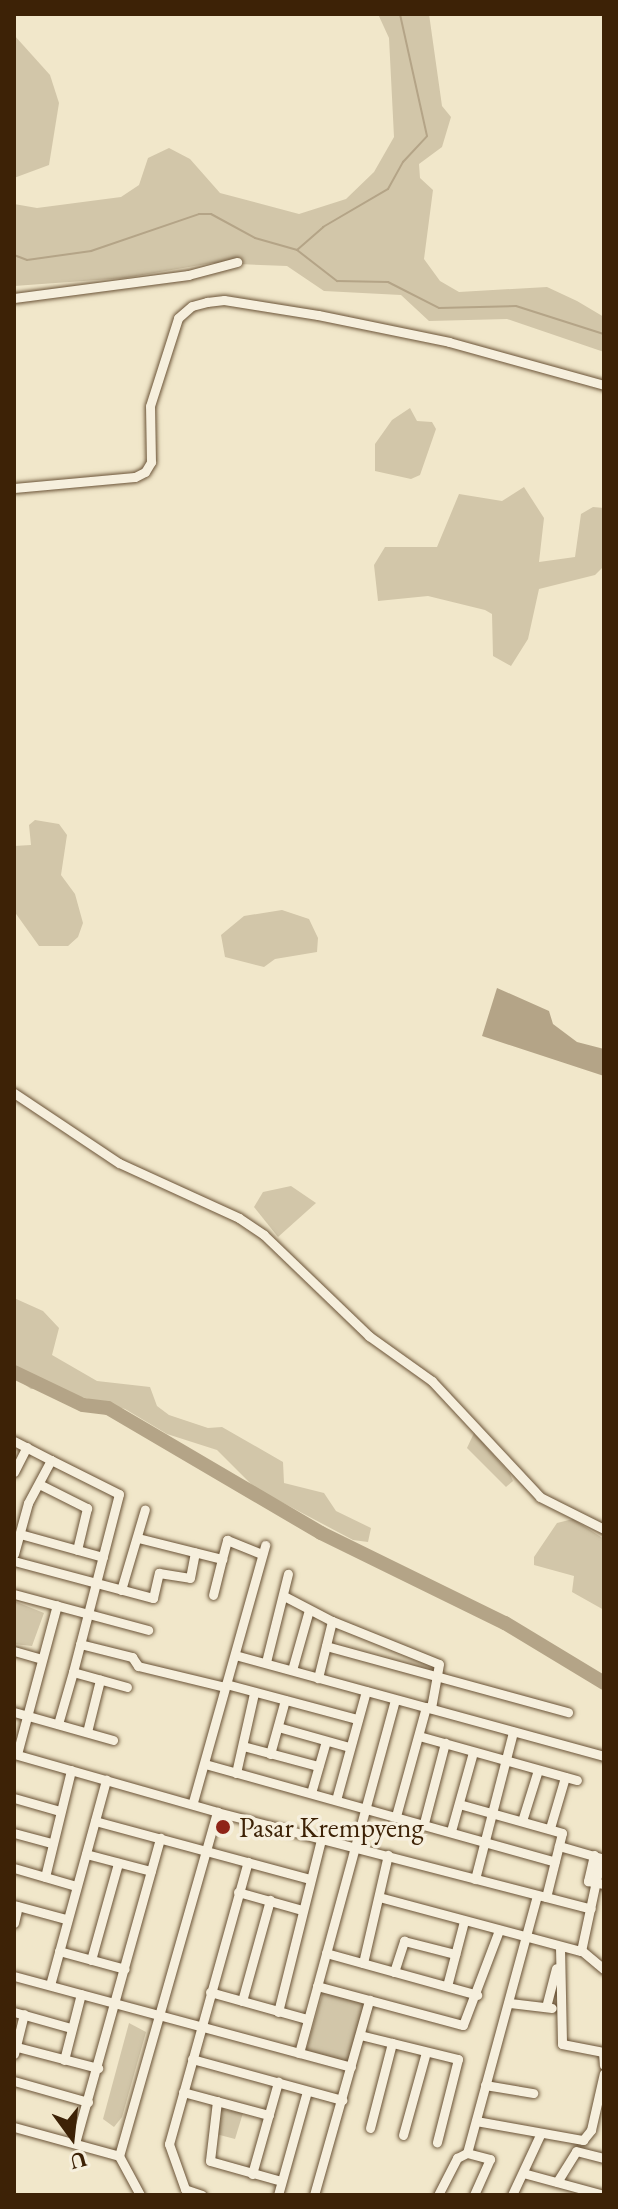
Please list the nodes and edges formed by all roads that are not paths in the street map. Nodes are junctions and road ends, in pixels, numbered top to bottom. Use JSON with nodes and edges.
{"nodes":[{"id":1,"x":237,"y":262,"type":"dead end"},
{"id":2,"x":14,"y":298,"type":"edge"},
{"id":3,"x":604,"y":385,"type":"edge"},
{"id":4,"x":14,"y":488,"type":"edge"},
{"id":5,"x":14,"y":1093,"type":"edge"},
{"id":6,"x":14,"y":1441,"type":"edge"},
{"id":7,"x":27,"y":1447,"type":"junction"},
{"id":8,"x":51,"y":1460,"type":"junction"},
{"id":9,"x":14,"y":1472,"type":"edge"},
{"id":10,"x":39,"y":1484,"type":"junction"},
{"id":11,"x":145,"y":1509,"type":"dead end"},
{"id":12,"x":604,"y":1529,"type":"edge"},
{"id":13,"x":20,"y":1534,"type":"junction"},
{"id":14,"x":138,"y":1538,"type":"junction"},
{"id":15,"x":77,"y":1550,"type":"junction"},
{"id":16,"x":195,"y":1552,"type":"junction"},
{"id":17,"x":14,"y":1554,"type":"edge"},
{"id":18,"x":103,"y":1557,"type":"junction"},
{"id":19,"x":222,"y":1559,"type":"junction"},
{"id":20,"x":14,"y":1561,"type":"edge"},
{"id":21,"x":288,"y":1574,"type":"dead end"},
{"id":22,"x":95,"y":1583,"type":"junction"},
{"id":23,"x":121,"y":1590,"type":"junction"},
{"id":24,"x":14,"y":1594,"type":"edge"},
{"id":25,"x":213,"y":1595,"type":"dead end"},
{"id":26,"x":284,"y":1596,"type":"junction"},
{"id":27,"x":57,"y":1605,"type":"junction"},
{"id":28,"x":309,"y":1610,"type":"junction"},
{"id":29,"x":88,"y":1613,"type":"junction"},
{"id":30,"x":332,"y":1621,"type":"junction"},
{"id":31,"x":148,"y":1630,"type":"dead end"},
{"id":32,"x":80,"y":1644,"type":"junction"},
{"id":33,"x":326,"y":1646,"type":"junction"},
{"id":34,"x":14,"y":1651,"type":"edge"},
{"id":35,"x":235,"y":1655,"type":"junction"},
{"id":36,"x":42,"y":1659,"type":"junction"},
{"id":37,"x":266,"y":1662,"type":"junction"},
{"id":38,"x":292,"y":1670,"type":"junction"},
{"id":39,"x":73,"y":1672,"type":"junction"},
{"id":40,"x":318,"y":1678,"type":"junction"},
{"id":41,"x":440,"y":1679,"type":"junction"},
{"id":42,"x":100,"y":1680,"type":"junction"},
{"id":43,"x":226,"y":1686,"type":"junction"},
{"id":44,"x":127,"y":1687,"type":"dead end"},
{"id":45,"x":366,"y":1691,"type":"junction"},
{"id":46,"x":254,"y":1693,"type":"junction"},
{"id":47,"x":285,"y":1700,"type":"junction"},
{"id":48,"x":395,"y":1700,"type":"junction"},
{"id":49,"x":428,"y":1708,"type":"junction"},
{"id":50,"x":14,"y":1712,"type":"edge"},
{"id":51,"x":568,"y":1712,"type":"dead end"},
{"id":52,"x":29,"y":1716,"type":"junction"},
{"id":53,"x":357,"y":1719,"type":"junction"},
{"id":54,"x":58,"y":1724,"type":"junction"},
{"id":55,"x":278,"y":1727,"type":"junction"},
{"id":56,"x":87,"y":1732,"type":"junction"},
{"id":57,"x":513,"y":1732,"type":"junction"},
{"id":58,"x":419,"y":1736,"type":"junction"},
{"id":59,"x":113,"y":1740,"type":"dead end"},
{"id":60,"x":326,"y":1741,"type":"junction"},
{"id":61,"x":445,"y":1743,"type":"junction"},
{"id":62,"x":243,"y":1746,"type":"junction"},
{"id":63,"x":349,"y":1747,"type":"junction"},
{"id":64,"x":473,"y":1752,"type":"junction"},
{"id":65,"x":16,"y":1754,"type":"edge"},
{"id":66,"x":270,"y":1754,"type":"junction"},
{"id":67,"x":604,"y":1756,"type":"edge"},
{"id":68,"x":508,"y":1762,"type":"junction"},
{"id":69,"x":205,"y":1764,"type":"junction"},
{"id":70,"x":318,"y":1766,"type":"junction"},
{"id":71,"x":71,"y":1770,"type":"junction"},
{"id":72,"x":538,"y":1770,"type":"junction"},
{"id":73,"x":236,"y":1773,"type":"junction"},
{"id":74,"x":565,"y":1777,"type":"junction"},
{"id":75,"x":106,"y":1780,"type":"junction"},
{"id":76,"x":577,"y":1780,"type":"dead end"},
{"id":77,"x":311,"y":1793,"type":"junction"},
{"id":78,"x":14,"y":1798,"type":"edge"},
{"id":79,"x":336,"y":1800,"type":"junction"},
{"id":80,"x":193,"y":1802,"type":"junction"},
{"id":81,"x":459,"y":1804,"type":"junction"},
{"id":82,"x":366,"y":1808,"type":"junction"},
{"id":83,"x":60,"y":1811,"type":"junction"},
{"id":84,"x":217,"y":1812,"type":"junction"},
{"id":85,"x":494,"y":1812,"type":"junction"},
{"id":86,"x":396,"y":1816,"type":"junction"},
{"id":87,"x":95,"y":1821,"type":"junction"},
{"id":88,"x":522,"y":1821,"type":"junction"},
{"id":89,"x":424,"y":1823,"type":"junction"},
{"id":90,"x":550,"y":1828,"type":"junction"},
{"id":91,"x":451,"y":1831,"type":"junction"},
{"id":92,"x":14,"y":1833,"type":"edge"},
{"id":93,"x":160,"y":1838,"type":"junction"},
{"id":94,"x":321,"y":1839,"type":"junction"},
{"id":95,"x":485,"y":1841,"type":"junction"},
{"id":96,"x":52,"y":1843,"type":"junction"},
{"id":97,"x":353,"y":1846,"type":"junction"},
{"id":98,"x":559,"y":1846,"type":"junction"},
{"id":99,"x":206,"y":1852,"type":"junction"},
{"id":100,"x":86,"y":1854,"type":"junction"},
{"id":101,"x":388,"y":1855,"type":"junction"},
{"id":102,"x":248,"y":1862,"type":"junction"},
{"id":103,"x":555,"y":1862,"type":"junction"},
{"id":104,"x":118,"y":1863,"type":"junction"},
{"id":105,"x":14,"y":1868,"type":"edge"},
{"id":106,"x":151,"y":1871,"type":"junction"},
{"id":107,"x":45,"y":1877,"type":"junction"},
{"id":108,"x":310,"y":1879,"type":"junction"},
{"id":109,"x":475,"y":1879,"type":"junction"},
{"id":110,"x":600,"y":1884,"type":"edge"},
{"id":111,"x":76,"y":1886,"type":"junction"},
{"id":112,"x":238,"y":1892,"type":"junction"},
{"id":113,"x":542,"y":1896,"type":"junction"},
{"id":114,"x":379,"y":1897,"type":"junction"},
{"id":115,"x":270,"y":1900,"type":"junction"},
{"id":116,"x":16,"y":1905,"type":"edge"},
{"id":117,"x":591,"y":1909,"type":"junction"},
{"id":118,"x":302,"y":1910,"type":"junction"},
{"id":119,"x":66,"y":1919,"type":"junction"},
{"id":120,"x":464,"y":1921,"type":"junction"},
{"id":121,"x":14,"y":1923,"type":"edge"},
{"id":122,"x":499,"y":1930,"type":"junction"},
{"id":123,"x":528,"y":1939,"type":"junction"},
{"id":124,"x":560,"y":1949,"type":"junction"},
{"id":125,"x":581,"y":1950,"type":"junction"},
{"id":126,"x":59,"y":1951,"type":"junction"},
{"id":127,"x":326,"y":1953,"type":"junction"},
{"id":128,"x":455,"y":1954,"type":"junction"},
{"id":129,"x":91,"y":1960,"type":"junction"},
{"id":130,"x":363,"y":1963,"type":"junction"},
{"id":131,"x":125,"y":1969,"type":"junction"},
{"id":132,"x":604,"y":1969,"type":"edge"},
{"id":133,"x":394,"y":1972,"type":"junction"},
{"id":134,"x":14,"y":1976,"type":"edge"},
{"id":135,"x":50,"y":1985,"type":"junction"},
{"id":136,"x":317,"y":1986,"type":"junction"},
{"id":137,"x":447,"y":1986,"type":"junction"},
{"id":138,"x":210,"y":1992,"type":"junction"},
{"id":139,"x":81,"y":1994,"type":"junction"},
{"id":140,"x":477,"y":1995,"type":"junction"},
{"id":141,"x":369,"y":2000,"type":"junction"},
{"id":142,"x":242,"y":2001,"type":"junction"},
{"id":143,"x":115,"y":2003,"type":"junction"},
{"id":144,"x":510,"y":2003,"type":"junction"},
{"id":145,"x":546,"y":2007,"type":"junction"},
{"id":146,"x":559,"y":2009,"type":"junction"},
{"id":147,"x":278,"y":2012,"type":"junction"},
{"id":148,"x":19,"y":2013,"type":"edge"},
{"id":149,"x":162,"y":2014,"type":"junction"},
{"id":150,"x":307,"y":2019,"type":"junction"},
{"id":151,"x":201,"y":2025,"type":"junction"},
{"id":152,"x":71,"y":2028,"type":"junction"},
{"id":153,"x":360,"y":2035,"type":"junction"},
{"id":154,"x":392,"y":2043,"type":"junction"},
{"id":155,"x":15,"y":2050,"type":"edge"},
{"id":156,"x":426,"y":2052,"type":"junction"},
{"id":157,"x":299,"y":2053,"type":"junction"},
{"id":158,"x":192,"y":2059,"type":"junction"},
{"id":159,"x":64,"y":2060,"type":"junction"},
{"id":160,"x":604,"y":2065,"type":"edge"},
{"id":161,"x":351,"y":2067,"type":"junction"},
{"id":162,"x":98,"y":2068,"type":"junction"},
{"id":163,"x":604,"y":2073,"type":"edge"},
{"id":164,"x":14,"y":2081,"type":"edge"},
{"id":165,"x":278,"y":2082,"type":"junction"},
{"id":166,"x":485,"y":2085,"type":"junction"},
{"id":167,"x":307,"y":2091,"type":"junction"},
{"id":168,"x":183,"y":2092,"type":"junction"},
{"id":169,"x":533,"y":2093,"type":"dead end"},
{"id":170,"x":342,"y":2100,"type":"junction"},
{"id":171,"x":217,"y":2101,"type":"junction"},
{"id":172,"x":88,"y":2102,"type":"junction"},
{"id":173,"x":269,"y":2115,"type":"junction"},
{"id":174,"x":476,"y":2121,"type":"junction"},
{"id":175,"x":14,"y":2127,"type":"edge"},
{"id":176,"x":370,"y":2128,"type":"dead end"},
{"id":177,"x":591,"y":2130,"type":"junction"},
{"id":178,"x":403,"y":2135,"type":"dead end"},
{"id":179,"x":540,"y":2135,"type":"junction"},
{"id":180,"x":604,"y":2135,"type":"edge"},
{"id":181,"x":437,"y":2142,"type":"dead end"},
{"id":182,"x":75,"y":2143,"type":"junction"},
{"id":183,"x":577,"y":2146,"type":"junction"},
{"id":184,"x":467,"y":2153,"type":"junction"},
{"id":185,"x":119,"y":2156,"type":"junction"},
{"id":186,"x":604,"y":2158,"type":"edge"},
{"id":187,"x":523,"y":2173,"type":"junction"},
{"id":188,"x":252,"y":2174,"type":"junction"},
{"id":189,"x":281,"y":2181,"type":"junction"},
{"id":190,"x":557,"y":2182,"type":"junction"},
{"id":191,"x":599,"y":2194,"type":"edge"},
{"id":192,"x":140,"y":2195,"type":"edge"},
{"id":193,"x":202,"y":2195,"type":"edge"},
{"id":194,"x":278,"y":2195,"type":"edge"},
{"id":195,"x":314,"y":2195,"type":"edge"},
{"id":196,"x":438,"y":2195,"type":"edge"},
{"id":197,"x":474,"y":2195,"type":"edge"},
{"id":198,"x":512,"y":2195,"type":"edge"}],
"edges":[{"from":1,"to":2,"type":"street"},
{"from":3,"to":4,"type":"street"},
{"from":5,"to":12,"type":"street"},
{"from":6,"to":7,"type":"street"},
{"from":7,"to":8,"type":"street"},
{"from":7,"to":9,"type":"street"},
{"from":8,"to":10,"type":"street"},
{"from":8,"to":18,"type":"street"},
{"from":10,"to":13,"type":"street"},
{"from":10,"to":15,"type":"street"},
{"from":11,"to":14,"type":"street"},
{"from":13,"to":15,"type":"street"},
{"from":13,"to":17,"type":"street"},
{"from":14,"to":16,"type":"street"},
{"from":14,"to":23,"type":"street"},
{"from":15,"to":18,"type":"street"},
{"from":16,"to":19,"type":"street"},
{"from":16,"to":23,"type":"street"},
{"from":18,"to":22,"type":"street"},
{"from":19,"to":25,"type":"street"},
{"from":19,"to":35,"type":"street"},
{"from":20,"to":22,"type":"street"},
{"from":21,"to":26,"type":"street"},
{"from":22,"to":23,"type":"street"},
{"from":22,"to":29,"type":"street"},
{"from":24,"to":27,"type":"street"},
{"from":26,"to":28,"type":"street"},
{"from":26,"to":37,"type":"street"},
{"from":27,"to":29,"type":"street"},
{"from":27,"to":36,"type":"street"},
{"from":28,"to":30,"type":"street"},
{"from":28,"to":38,"type":"street"},
{"from":29,"to":31,"type":"street"},
{"from":29,"to":32,"type":"street"},
{"from":30,"to":33,"type":"street"},
{"from":30,"to":41,"type":"street"},
{"from":32,"to":39,"type":"street"},
{"from":32,"to":43,"type":"street"},
{"from":33,"to":40,"type":"street"},
{"from":33,"to":41,"type":"street"},
{"from":34,"to":36,"type":"street"},
{"from":35,"to":37,"type":"street"},
{"from":35,"to":43,"type":"street"},
{"from":36,"to":52,"type":"street"},
{"from":37,"to":38,"type":"street"},
{"from":38,"to":40,"type":"street"},
{"from":39,"to":42,"type":"street"},
{"from":39,"to":54,"type":"street"},
{"from":40,"to":45,"type":"street"},
{"from":41,"to":49,"type":"street"},
{"from":41,"to":51,"type":"street"},
{"from":42,"to":44,"type":"street"},
{"from":42,"to":56,"type":"street"},
{"from":43,"to":46,"type":"street"},
{"from":43,"to":69,"type":"street"},
{"from":45,"to":48,"type":"street"},
{"from":45,"to":53,"type":"street"},
{"from":46,"to":47,"type":"street"},
{"from":46,"to":62,"type":"street"},
{"from":47,"to":53,"type":"street"},
{"from":47,"to":55,"type":"street"},
{"from":48,"to":49,"type":"street"},
{"from":48,"to":82,"type":"street"},
{"from":49,"to":57,"type":"street"},
{"from":49,"to":58,"type":"street"},
{"from":50,"to":52,"type":"street"},
{"from":52,"to":54,"type":"street"},
{"from":52,"to":65,"type":"street"},
{"from":53,"to":63,"type":"street"},
{"from":54,"to":56,"type":"street"},
{"from":55,"to":60,"type":"street"},
{"from":55,"to":66,"type":"street"},
{"from":56,"to":59,"type":"street"},
{"from":57,"to":67,"type":"street"},
{"from":57,"to":68,"type":"street"},
{"from":58,"to":61,"type":"street"},
{"from":58,"to":86,"type":"street"},
{"from":60,"to":63,"type":"street"},
{"from":60,"to":70,"type":"street"},
{"from":61,"to":64,"type":"street"},
{"from":61,"to":89,"type":"street"},
{"from":62,"to":66,"type":"street"},
{"from":62,"to":73,"type":"street"},
{"from":63,"to":79,"type":"street"},
{"from":64,"to":68,"type":"street"},
{"from":64,"to":81,"type":"street"},
{"from":65,"to":71,"type":"street"},
{"from":66,"to":70,"type":"street"},
{"from":68,"to":72,"type":"street"},
{"from":68,"to":85,"type":"street"},
{"from":69,"to":73,"type":"street"},
{"from":69,"to":80,"type":"street"},
{"from":70,"to":77,"type":"street"},
{"from":71,"to":75,"type":"street"},
{"from":71,"to":83,"type":"street"},
{"from":72,"to":74,"type":"street"},
{"from":72,"to":88,"type":"street"},
{"from":73,"to":77,"type":"street"},
{"from":74,"to":76,"type":"street"},
{"from":74,"to":90,"type":"street"},
{"from":75,"to":80,"type":"street"},
{"from":75,"to":87,"type":"street"},
{"from":77,"to":79,"type":"street"},
{"from":78,"to":83,"type":"street"},
{"from":79,"to":82,"type":"street"},
{"from":80,"to":84,"type":"street"},
{"from":81,"to":85,"type":"street"},
{"from":81,"to":91,"type":"street"},
{"from":82,"to":86,"type":"street"},
{"from":82,"to":97,"type":"street"},
{"from":83,"to":96,"type":"street"},
{"from":84,"to":94,"type":"street"},
{"from":84,"to":99,"type":"street"},
{"from":85,"to":88,"type":"street"},
{"from":85,"to":95,"type":"street"},
{"from":86,"to":89,"type":"street"},
{"from":87,"to":93,"type":"street"},
{"from":87,"to":100,"type":"street"},
{"from":88,"to":90,"type":"street"},
{"from":89,"to":91,"type":"street"},
{"from":90,"to":98,"type":"street"},
{"from":91,"to":95,"type":"street"},
{"from":92,"to":96,"type":"street"},
{"from":93,"to":99,"type":"street"},
{"from":93,"to":106,"type":"street"},
{"from":94,"to":97,"type":"street"},
{"from":94,"to":108,"type":"street"},
{"from":95,"to":103,"type":"street"},
{"from":95,"to":109,"type":"street"},
{"from":96,"to":107,"type":"street"},
{"from":97,"to":101,"type":"street"},
{"from":97,"to":127,"type":"street"},
{"from":98,"to":103,"type":"street"},
{"from":98,"to":110,"type":"street"},
{"from":99,"to":102,"type":"street"},
{"from":99,"to":149,"type":"street"},
{"from":100,"to":104,"type":"street"},
{"from":100,"to":111,"type":"street"},
{"from":101,"to":109,"type":"street"},
{"from":101,"to":114,"type":"street"},
{"from":102,"to":108,"type":"street"},
{"from":102,"to":112,"type":"street"},
{"from":103,"to":113,"type":"street"},
{"from":104,"to":106,"type":"street"},
{"from":104,"to":129,"type":"street"},
{"from":105,"to":107,"type":"street"},
{"from":106,"to":131,"type":"street"},
{"from":107,"to":111,"type":"street"},
{"from":108,"to":118,"type":"street"},
{"from":109,"to":113,"type":"street"},
{"from":110,"to":117,"type":"street"},
{"from":111,"to":119,"type":"street"},
{"from":112,"to":115,"type":"street"},
{"from":112,"to":138,"type":"street"},
{"from":113,"to":117,"type":"street"},
{"from":113,"to":123,"type":"street"},
{"from":114,"to":120,"type":"street"},
{"from":114,"to":130,"type":"street"},
{"from":115,"to":118,"type":"street"},
{"from":115,"to":142,"type":"street"},
{"from":116,"to":119,"type":"street"},
{"from":116,"to":121,"type":"street"},
{"from":117,"to":125,"type":"street"},
{"from":118,"to":147,"type":"street"},
{"from":119,"to":126,"type":"street"},
{"from":120,"to":122,"type":"street"},
{"from":120,"to":128,"type":"street"},
{"from":122,"to":123,"type":"street"},
{"from":122,"to":140,"type":"street"},
{"from":123,"to":124,"type":"street"},
{"from":123,"to":144,"type":"street"},
{"from":124,"to":125,"type":"street"},
{"from":124,"to":145,"type":"street"},
{"from":124,"to":146,"type":"street"},
{"from":125,"to":132,"type":"street"},
{"from":126,"to":129,"type":"street"},
{"from":126,"to":135,"type":"street"},
{"from":127,"to":130,"type":"street"},
{"from":127,"to":136,"type":"street"},
{"from":128,"to":133,"type":"street"},
{"from":128,"to":137,"type":"street"},
{"from":129,"to":131,"type":"street"},
{"from":130,"to":133,"type":"street"},
{"from":131,"to":143,"type":"street"},
{"from":133,"to":137,"type":"street"},
{"from":134,"to":135,"type":"street"},
{"from":135,"to":139,"type":"street"},
{"from":136,"to":141,"type":"street"},
{"from":136,"to":150,"type":"street"},
{"from":137,"to":140,"type":"street"},
{"from":138,"to":142,"type":"street"},
{"from":138,"to":151,"type":"street"},
{"from":139,"to":143,"type":"street"},
{"from":139,"to":152,"type":"street"},
{"from":140,"to":141,"type":"street"},
{"from":141,"to":153,"type":"street"},
{"from":142,"to":147,"type":"street"},
{"from":143,"to":149,"type":"street"},
{"from":143,"to":162,"type":"street"},
{"from":144,"to":145,"type":"street"},
{"from":144,"to":166,"type":"street"},
{"from":145,"to":146,"type":"street"},
{"from":146,"to":160,"type":"street"},
{"from":147,"to":150,"type":"street"},
{"from":148,"to":152,"type":"street"},
{"from":148,"to":155,"type":"street"},
{"from":149,"to":151,"type":"street"},
{"from":149,"to":185,"type":"street"},
{"from":150,"to":157,"type":"street"},
{"from":151,"to":157,"type":"street"},
{"from":151,"to":158,"type":"street"},
{"from":152,"to":159,"type":"street"},
{"from":153,"to":154,"type":"street"},
{"from":153,"to":161,"type":"street"},
{"from":154,"to":156,"type":"street"},
{"from":154,"to":176,"type":"street"},
{"from":155,"to":159,"type":"street"},
{"from":156,"to":178,"type":"street"},
{"from":156,"to":181,"type":"street"},
{"from":157,"to":161,"type":"street"},
{"from":158,"to":165,"type":"street"},
{"from":158,"to":168,"type":"street"},
{"from":159,"to":162,"type":"street"},
{"from":161,"to":170,"type":"street"},
{"from":162,"to":172,"type":"street"},
{"from":163,"to":177,"type":"street"},
{"from":164,"to":172,"type":"street"},
{"from":165,"to":167,"type":"street"},
{"from":165,"to":173,"type":"street"},
{"from":166,"to":169,"type":"street"},
{"from":166,"to":174,"type":"street"},
{"from":167,"to":170,"type":"street"},
{"from":167,"to":189,"type":"street"},
{"from":168,"to":171,"type":"street"},
{"from":168,"to":193,"type":"street"},
{"from":170,"to":195,"type":"street"},
{"from":171,"to":173,"type":"street"},
{"from":171,"to":188,"type":"street"},
{"from":172,"to":182,"type":"street"},
{"from":173,"to":188,"type":"street"},
{"from":174,"to":179,"type":"street"},
{"from":174,"to":184,"type":"street"},
{"from":175,"to":182,"type":"street"},
{"from":177,"to":180,"type":"street"},
{"from":177,"to":183,"type":"street"},
{"from":179,"to":183,"type":"street"},
{"from":179,"to":187,"type":"street"},
{"from":182,"to":185,"type":"street"},
{"from":183,"to":186,"type":"street"},
{"from":183,"to":190,"type":"street"},
{"from":184,"to":196,"type":"street"},
{"from":184,"to":197,"type":"street"},
{"from":185,"to":192,"type":"street"},
{"from":187,"to":190,"type":"street"},
{"from":187,"to":198,"type":"street"},
{"from":188,"to":189,"type":"street"},
{"from":189,"to":194,"type":"street"},
{"from":190,"to":191,"type":"street"}]}
